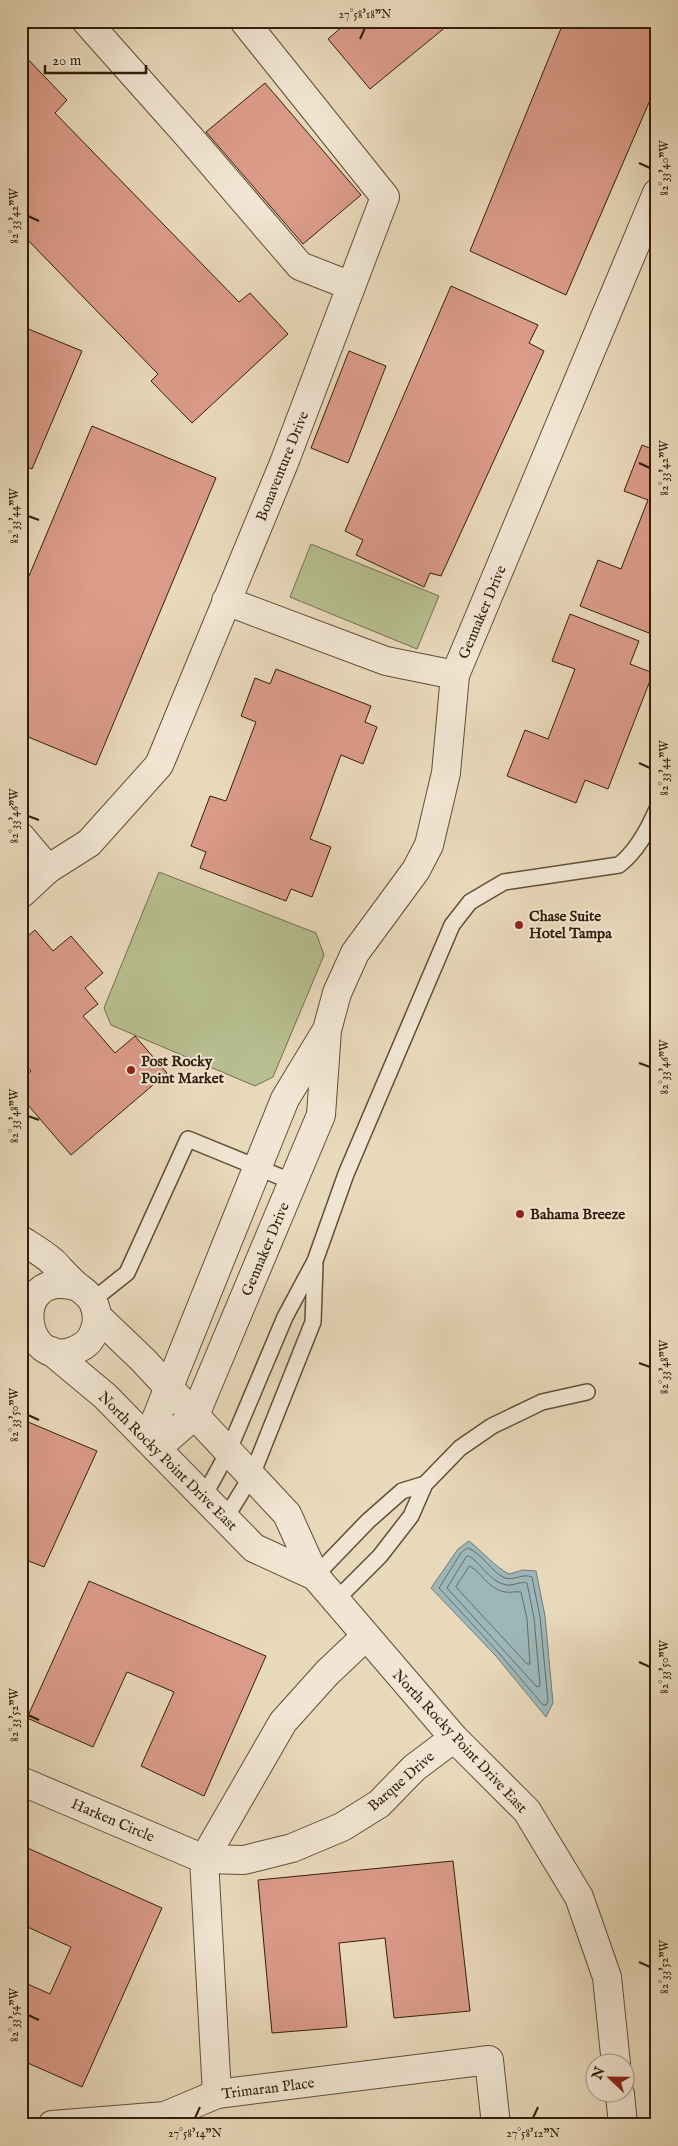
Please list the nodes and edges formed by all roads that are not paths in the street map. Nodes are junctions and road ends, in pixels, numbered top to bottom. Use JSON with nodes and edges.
{"nodes":[{"id":1,"x":86,"y":21,"type":"edge"},
{"id":2,"x":244,"y":21,"type":"edge"},
{"id":3,"x":657,"y":193,"type":"edge"},
{"id":4,"x":351,"y":286,"type":"junction"},
{"id":5,"x":226,"y":601,"type":"junction"},
{"id":6,"x":455,"y":675,"type":"junction"},
{"id":7,"x":657,"y":809,"type":"edge"},
{"id":8,"x":21,"y":837,"type":"edge"},
{"id":9,"x":48,"y":869,"type":"junction"},
{"id":10,"x":21,"y":894,"type":"edge"},
{"id":11,"x":327,"y":1030,"type":"junction"},
{"id":12,"x":258,"y":1168,"type":"junction"},
{"id":13,"x":293,"y":1182,"type":"junction"},
{"id":14,"x":21,"y":1240,"type":"edge"},
{"id":15,"x":315,"y":1261,"type":"junction"},
{"id":16,"x":89,"y":1301,"type":"junction"},
{"id":17,"x":37,"y":1344,"type":"edge"},
{"id":18,"x":169,"y":1388,"type":"junction"},
{"id":19,"x":587,"y":1392,"type":"dead end"},
{"id":20,"x":195,"y":1415,"type":"junction"},
{"id":21,"x":153,"y":1444,"type":"junction"},
{"id":22,"x":228,"y":1452,"type":"junction"},
{"id":23,"x":252,"y":1475,"type":"junction"},
{"id":24,"x":425,"y":1484,"type":"junction"},
{"id":25,"x":204,"y":1496,"type":"junction"},
{"id":26,"x":225,"y":1518,"type":"junction"},
{"id":27,"x":315,"y":1576,"type":"junction"},
{"id":28,"x":336,"y":1600,"type":"junction"},
{"id":29,"x":365,"y":1637,"type":"junction"},
{"id":30,"x":454,"y":1738,"type":"junction"},
{"id":31,"x":21,"y":1781,"type":"edge"},
{"id":32,"x":204,"y":1859,"type":"junction"},
{"id":33,"x":615,"y":2054,"type":"edge"},
{"id":34,"x":217,"y":2094,"type":"junction"},
{"id":35,"x":621,"y":2104,"type":"edge"},
{"id":36,"x":52,"y":2125,"type":"edge"},
{"id":37,"x":496,"y":2125,"type":"edge"},
{"id":38,"x":623,"y":2125,"type":"edge"}],
"edges":[{"from":1,"to":4,"type":"street"},
{"from":2,"to":4,"type":"street","name":"Bonaventure Drive"},
{"from":3,"to":6,"type":"street","name":"Gennaker Drive"},
{"from":4,"to":5,"type":"street","name":"Bonaventure Drive"},
{"from":5,"to":6,"type":"street"},
{"from":5,"to":9,"type":"street","name":"Bonaventure Drive"},
{"from":6,"to":11,"type":"street","name":"Gennaker Drive"},
{"from":7,"to":15,"type":"lane"},
{"from":8,"to":9,"type":"street"},
{"from":9,"to":10,"type":"street","name":"Bonaventure Drive"},
{"from":11,"to":12,"type":"street","name":"Gennaker Drive"},
{"from":11,"to":13,"type":"street","name":"Gennaker Drive"},
{"from":12,"to":13,"type":"lane"},
{"from":12,"to":16,"type":"lane"},
{"from":12,"to":18,"type":"street","name":"Gennaker Drive"},
{"from":13,"to":20,"type":"street","name":"Gennaker Drive"},
{"from":14,"to":16,"type":"street","name":"North Rocky Point Drive East"},
{"from":15,"to":22,"type":"lane"},
{"from":15,"to":23,"type":"lane"},
{"from":16,"to":17,"type":"street"},
{"from":16,"to":17,"type":"street","name":"North Rocky Point Drive East"},
{"from":16,"to":18,"type":"street","name":"North Rocky Point Drive East"},
{"from":17,"to":21,"type":"street","name":"North Rocky Point Drive East"},
{"from":18,"to":20,"type":"street","name":"North Rocky Point Drive East"},
{"from":18,"to":21,"type":"street","name":"Gennaker Drive"},
{"from":19,"to":24,"type":"lane"},
{"from":20,"to":21,"type":"street","name":"Gennaker Drive"},
{"from":20,"to":22,"type":"street","name":"North Rocky Point Drive East"},
{"from":21,"to":25,"type":"street","name":"North Rocky Point Drive East"},
{"from":22,"to":23,"type":"street","name":"North Rocky Point Drive East"},
{"from":22,"to":25,"type":"lane"},
{"from":23,"to":26,"type":"lane"},
{"from":23,"to":27,"type":"street","name":"North Rocky Point Drive East"},
{"from":24,"to":27,"type":"lane"},
{"from":24,"to":28,"type":"lane"},
{"from":25,"to":26,"type":"street","name":"North Rocky Point Drive East"},
{"from":26,"to":27,"type":"street","name":"North Rocky Point Drive East"},
{"from":27,"to":28,"type":"street","name":"North Rocky Point Drive East"},
{"from":28,"to":29,"type":"street","name":"North Rocky Point Drive East"},
{"from":29,"to":30,"type":"street","name":"North Rocky Point Drive East"},
{"from":29,"to":32,"type":"street"},
{"from":30,"to":32,"type":"street","name":"Barque Drive"},
{"from":30,"to":33,"type":"street","name":"North Rocky Point Drive East"},
{"from":31,"to":32,"type":"street","name":"Harken Circle"},
{"from":32,"to":34,"type":"street"},
{"from":34,"to":36,"type":"street","name":"Trimaran Place"},
{"from":34,"to":37,"type":"street","name":"Trimaran Place"},
{"from":35,"to":38,"type":"street"}]}
